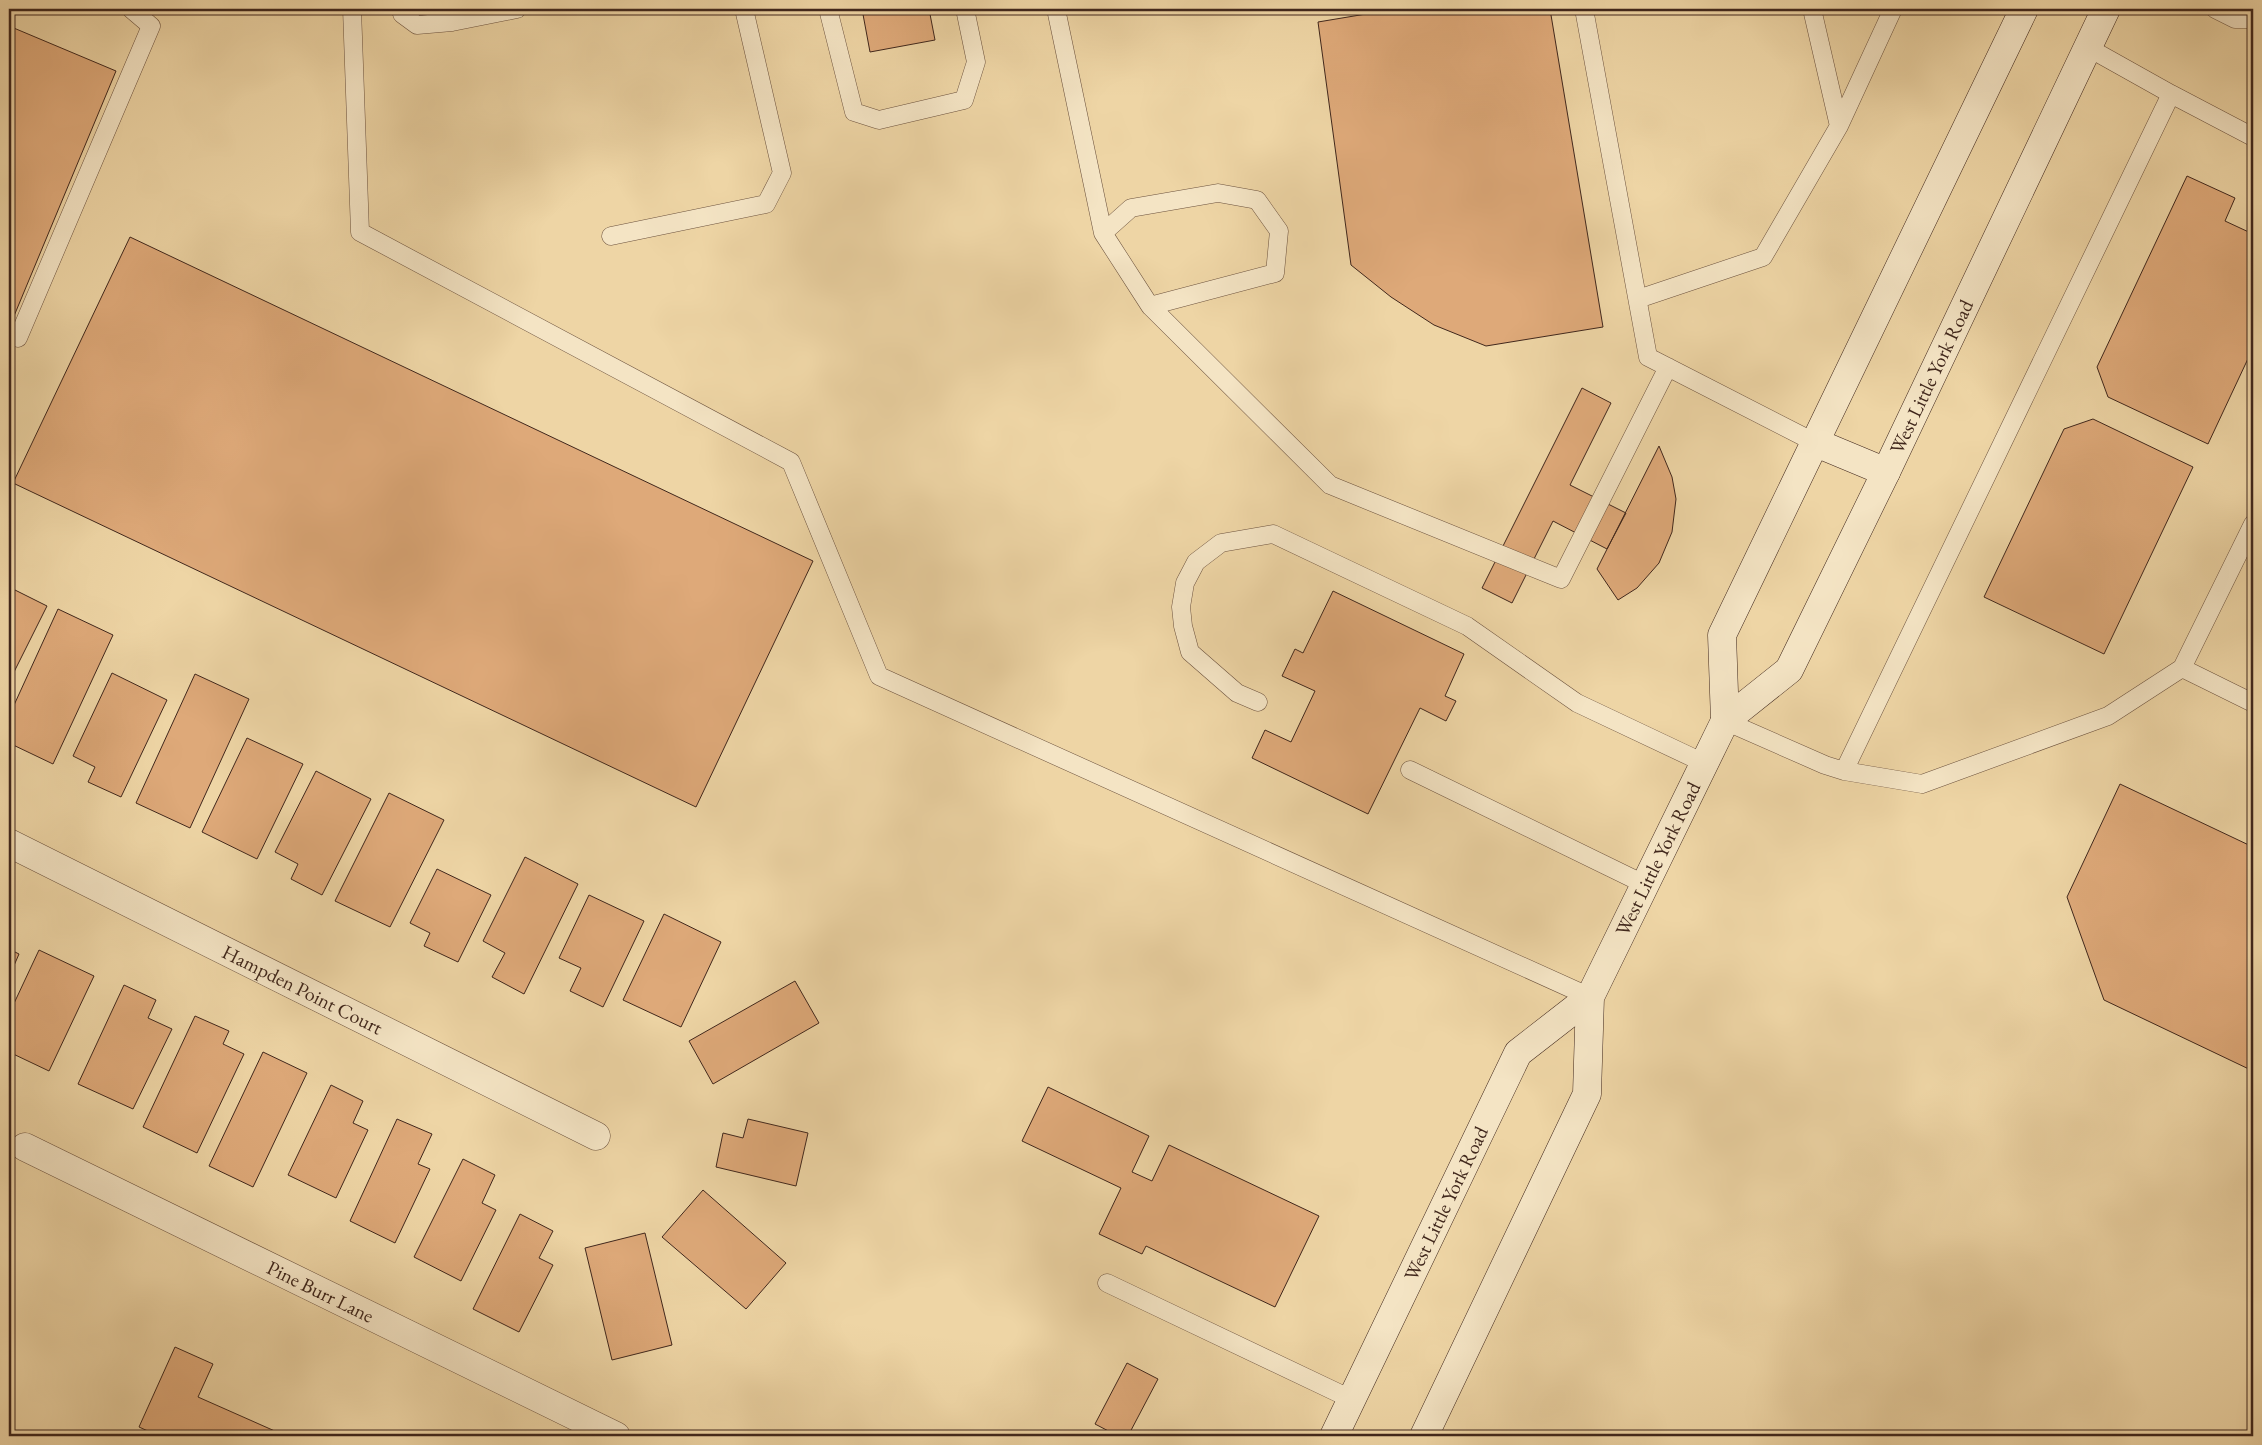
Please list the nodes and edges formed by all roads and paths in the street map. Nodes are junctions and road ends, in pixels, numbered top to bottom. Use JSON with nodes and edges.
{"nodes":[{"id":1,"x":132,"y":9,"type":"edge"},
{"id":2,"x":352,"y":9,"type":"edge"},
{"id":3,"x":401,"y":9,"type":"edge"},
{"id":4,"x":518,"y":9,"type":"edge"},
{"id":5,"x":744,"y":9,"type":"edge"},
{"id":6,"x":828,"y":9,"type":"edge"},
{"id":7,"x":965,"y":9,"type":"edge"},
{"id":8,"x":1056,"y":9,"type":"edge"},
{"id":9,"x":1584,"y":9,"type":"edge"},
{"id":10,"x":1812,"y":9,"type":"edge"},
{"id":11,"x":1893,"y":9,"type":"edge"},
{"id":12,"x":2024,"y":9,"type":"edge"},
{"id":13,"x":2106,"y":9,"type":"edge"},
{"id":14,"x":2215,"y":9,"type":"edge"},
{"id":15,"x":2253,"y":9,"type":"edge"},
{"id":16,"x":497,"y":11,"type":"edge"},
{"id":17,"x":451,"y":15,"type":"edge"},
{"id":18,"x":2087,"y":47,"type":"junction"},
{"id":19,"x":2171,"y":94,"type":"junction"},
{"id":20,"x":1839,"y":126,"type":"junction"},
{"id":21,"x":2253,"y":137,"type":"edge"},
{"id":22,"x":1103,"y":233,"type":"junction"},
{"id":23,"x":611,"y":236,"type":"dead end"},
{"id":24,"x":1638,"y":299,"type":"junction"},
{"id":25,"x":1150,"y":306,"type":"junction"},
{"id":26,"x":18,"y":338,"type":"dead end"},
{"id":27,"x":1668,"y":367,"type":"junction"},
{"id":28,"x":1814,"y":442,"type":"junction"},
{"id":29,"x":1886,"y":472,"type":"junction"},
{"id":30,"x":2253,"y":524,"type":"edge"},
{"id":31,"x":2182,"y":668,"type":"junction"},
{"id":32,"x":1258,"y":702,"type":"dead end"},
{"id":33,"x":2253,"y":703,"type":"edge"},
{"id":34,"x":1725,"y":721,"type":"junction"},
{"id":35,"x":1704,"y":762,"type":"junction"},
{"id":36,"x":1410,"y":770,"type":"dead end"},
{"id":37,"x":1844,"y":771,"type":"junction"},
{"id":38,"x":9,"y":843,"type":"edge"},
{"id":39,"x":1644,"y":884,"type":"junction"},
{"id":40,"x":1590,"y":996,"type":"junction"},
{"id":41,"x":596,"y":1136,"type":"dead end"},
{"id":42,"x":25,"y":1147,"type":"dead end"},
{"id":43,"x":1107,"y":1283,"type":"dead end"},
{"id":44,"x":1352,"y":1399,"type":"junction"},
{"id":45,"x":616,"y":1436,"type":"edge"},
{"id":46,"x":1334,"y":1436,"type":"edge"},
{"id":47,"x":1424,"y":1436,"type":"edge"}],
"edges":[{"from":1,"to":26,"type":"lane"},
{"from":2,"to":40,"type":"lane"},
{"from":3,"to":17,"type":"lane"},
{"from":4,"to":16,"type":"lane"},
{"from":5,"to":23,"type":"lane"},
{"from":6,"to":7,"type":"lane"},
{"from":8,"to":22,"type":"lane"},
{"from":9,"to":24,"type":"lane"},
{"from":10,"to":20,"type":"lane"},
{"from":11,"to":20,"type":"lane"},
{"from":12,"to":28,"type":"main road","name":"West Little York Road"},
{"from":13,"to":18,"type":"main road","name":"West Little York Road"},
{"from":14,"to":15,"type":"lane"},
{"from":16,"to":17,"type":"lane"},
{"from":18,"to":19,"type":"lane"},
{"from":18,"to":29,"type":"main road","name":"West Little York Road"},
{"from":19,"to":21,"type":"lane"},
{"from":19,"to":37,"type":"lane"},
{"from":20,"to":24,"type":"lane"},
{"from":22,"to":25,"type":"lane"},
{"from":22,"to":25,"type":"lane"},
{"from":24,"to":27,"type":"lane"},
{"from":25,"to":27,"type":"lane"},
{"from":27,"to":28,"type":"lane"},
{"from":28,"to":29,"type":"main road"},
{"from":28,"to":34,"type":"main road","name":"West Little York Road"},
{"from":29,"to":34,"type":"main road","name":"West Little York Road"},
{"from":30,"to":31,"type":"lane"},
{"from":31,"to":33,"type":"lane"},
{"from":31,"to":37,"type":"lane"},
{"from":32,"to":35,"type":"lane"},
{"from":34,"to":35,"type":"main road","name":"West Little York Road"},
{"from":34,"to":37,"type":"lane"},
{"from":35,"to":39,"type":"main road","name":"West Little York Road"},
{"from":36,"to":39,"type":"lane"},
{"from":38,"to":41,"type":"main road","name":"Hampden Point Court"},
{"from":39,"to":40,"type":"main road","name":"West Little York Road"},
{"from":40,"to":44,"type":"main road","name":"West Little York Road"},
{"from":40,"to":47,"type":"main road","name":"West Little York Road"},
{"from":42,"to":45,"type":"main road","name":"Pine Burr Lane"},
{"from":43,"to":44,"type":"lane"},
{"from":44,"to":46,"type":"main road","name":"West Little York Road"}]}
